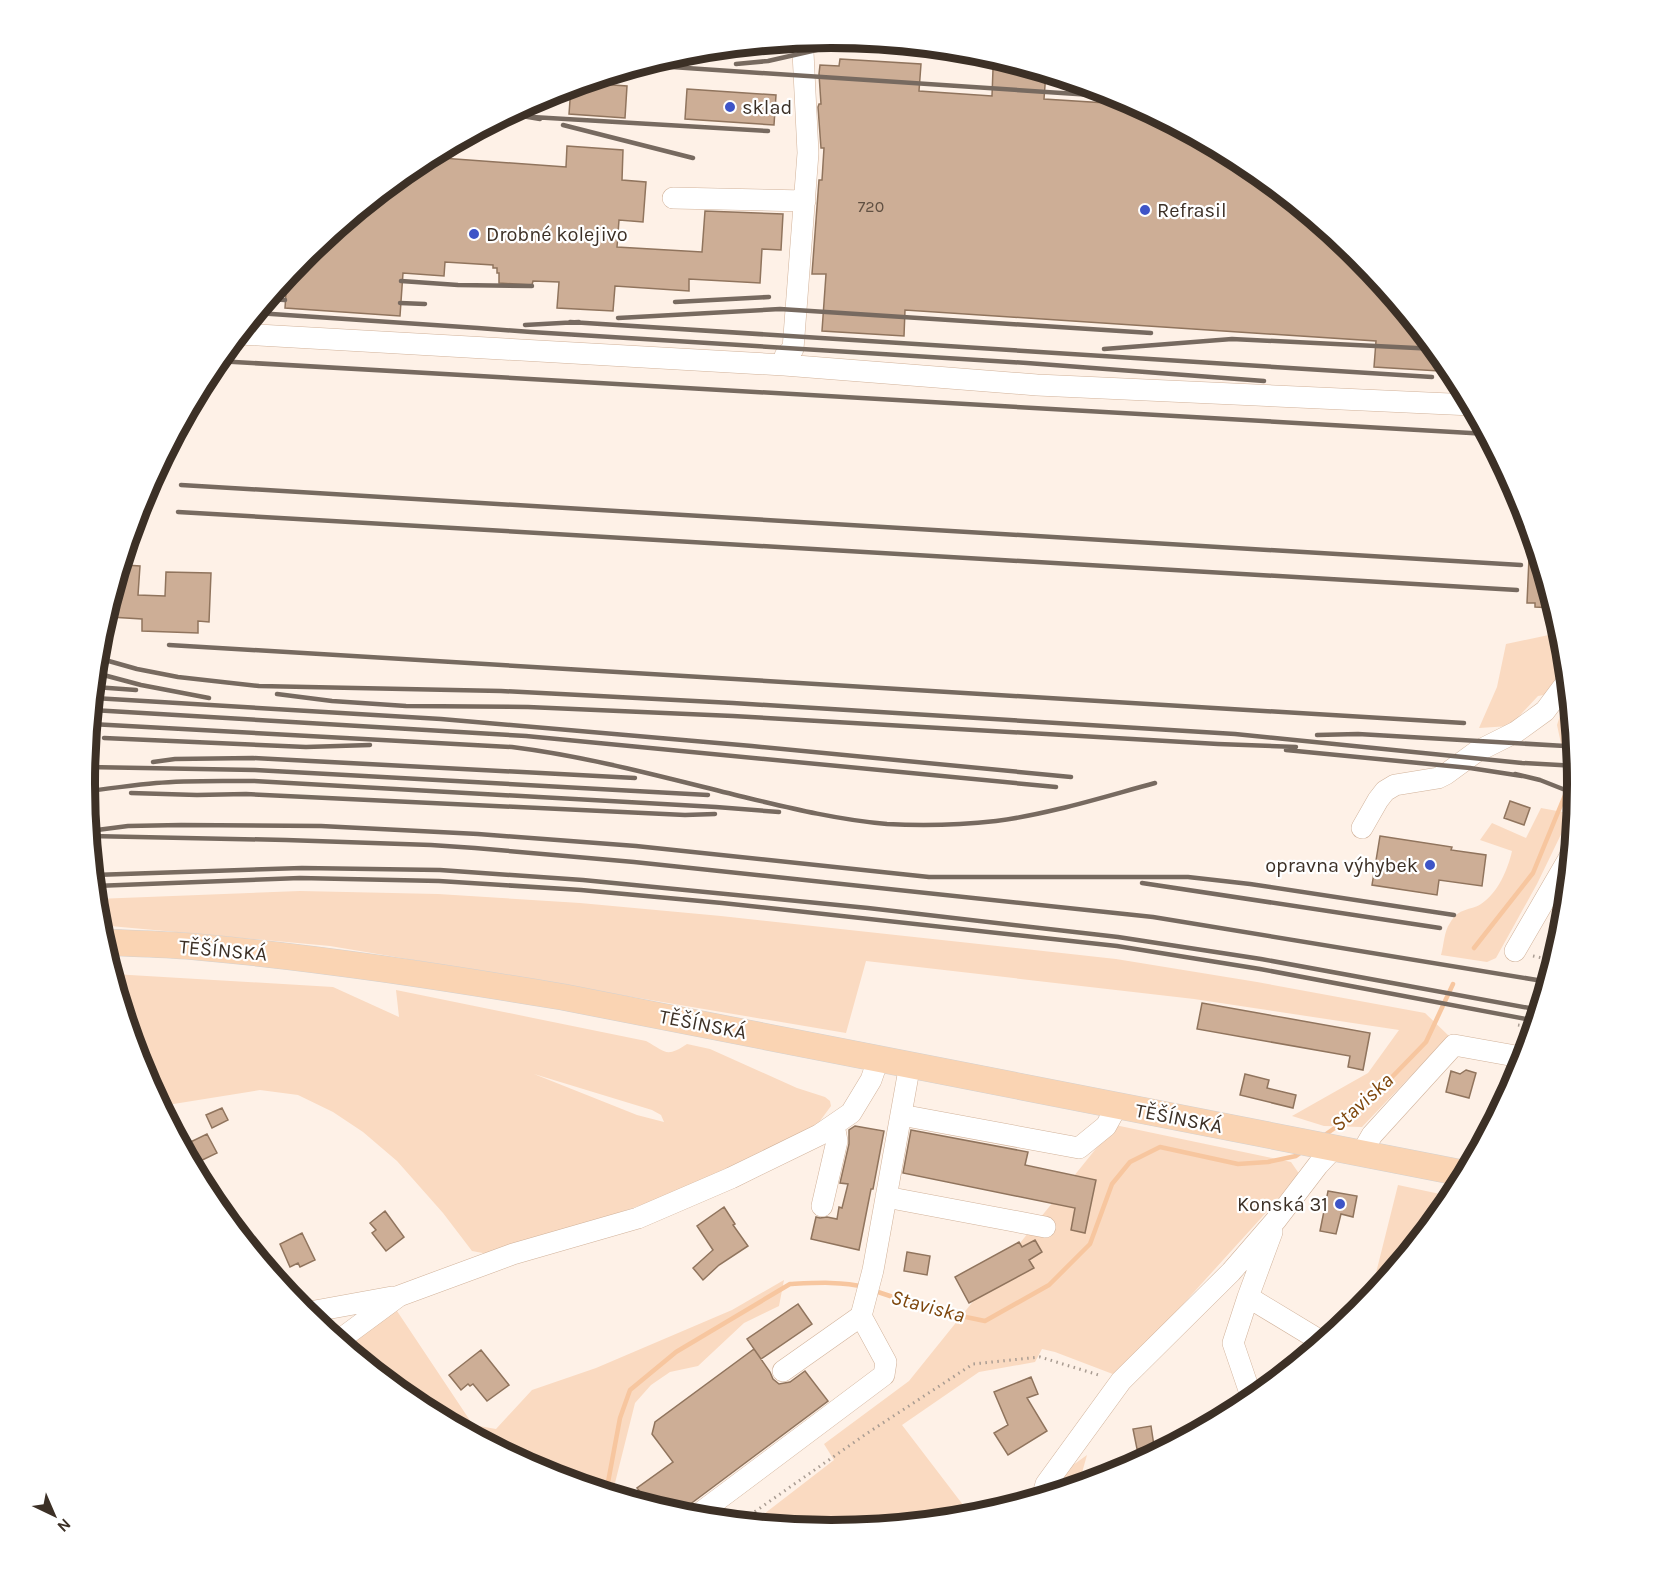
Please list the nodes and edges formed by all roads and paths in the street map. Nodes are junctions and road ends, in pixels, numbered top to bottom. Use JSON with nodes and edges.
{"nodes":[{"id":1,"x":802,"y":49,"type":"edge"},
{"id":2,"x":673,"y":198,"type":"dead end"},
{"id":3,"x":805,"y":201,"type":"junction"},
{"id":4,"x":249,"y":335,"type":"edge"},
{"id":5,"x":784,"y":365,"type":"junction"},
{"id":6,"x":1463,"y":405,"type":"edge"},
{"id":7,"x":1562,"y":688,"type":"edge"},
{"id":8,"x":1362,"y":828,"type":"dead end"},
{"id":9,"x":1563,"y":868,"type":"edge"},
{"id":10,"x":113,"y":942,"type":"edge"},
{"id":11,"x":1515,"y":951,"type":"dead end"},
{"id":12,"x":1518,"y":1025,"type":"dead end"},
{"id":13,"x":1527,"y":1027,"type":"edge"},
{"id":14,"x":1516,"y":1056,"type":"edge"},
{"id":15,"x":879,"y":1057,"type":"junction"},
{"id":16,"x":910,"y":1064,"type":"junction"},
{"id":17,"x":1117,"y":1106,"type":"junction"},
{"id":18,"x":901,"y":1114,"type":"junction"},
{"id":19,"x":834,"y":1125,"type":"junction"},
{"id":20,"x":1333,"y":1149,"type":"junction"},
{"id":21,"x":1361,"y":1154,"type":"junction"},
{"id":22,"x":1458,"y":1172,"type":"edge"},
{"id":23,"x":886,"y":1197,"type":"junction"},
{"id":24,"x":822,"y":1206,"type":"dead end"},
{"id":25,"x":1276,"y":1220,"type":"junction"},
{"id":26,"x":1045,"y":1227,"type":"dead end"},
{"id":27,"x":399,"y":1296,"type":"junction"},
{"id":28,"x":1248,"y":1298,"type":"junction"},
{"id":29,"x":863,"y":1310,"type":"junction"},
{"id":30,"x":317,"y":1311,"type":"edge"},
{"id":31,"x":344,"y":1336,"type":"edge"},
{"id":32,"x":1317,"y":1339,"type":"edge"},
{"id":33,"x":783,"y":1371,"type":"dead end"},
{"id":34,"x":1121,"y":1381,"type":"junction"},
{"id":35,"x":1250,"y":1390,"type":"edge"},
{"id":36,"x":1044,"y":1489,"type":"edge"},
{"id":37,"x":704,"y":1510,"type":"edge"},
{"id":38,"x":749,"y":1516,"type":"edge"}],
"edges":[{"from":1,"to":3,"type":"street"},
{"from":2,"to":3,"type":"street"},
{"from":3,"to":5,"type":"street"},
{"from":4,"to":5,"type":"street"},
{"from":5,"to":6,"type":"street"},
{"from":7,"to":8,"type":"street"},
{"from":9,"to":11,"type":"street"},
{"from":10,"to":15,"type":"main road","name":"TĚŠÍNSKÁ"},
{"from":12,"to":13,"type":"path"},
{"from":14,"to":21,"type":"street"},
{"from":15,"to":16,"type":"main road","name":"TĚŠÍNSKÁ"},
{"from":15,"to":19,"type":"street"},
{"from":16,"to":17,"type":"main road","name":"TĚŠÍNSKÁ"},
{"from":16,"to":18,"type":"street"},
{"from":17,"to":18,"type":"street"},
{"from":17,"to":20,"type":"main road","name":"TĚŠÍNSKÁ"},
{"from":18,"to":23,"type":"street"},
{"from":19,"to":24,"type":"street"},
{"from":19,"to":27,"type":"street"},
{"from":20,"to":21,"type":"main road","name":"TĚŠÍNSKÁ"},
{"from":20,"to":25,"type":"street"},
{"from":21,"to":22,"type":"main road","name":"TĚŠÍNSKÁ"},
{"from":23,"to":26,"type":"street"},
{"from":23,"to":29,"type":"street"},
{"from":25,"to":28,"type":"street"},
{"from":25,"to":34,"type":"street"},
{"from":27,"to":30,"type":"street"},
{"from":27,"to":31,"type":"street"},
{"from":28,"to":32,"type":"street"},
{"from":28,"to":35,"type":"street"},
{"from":29,"to":33,"type":"street"},
{"from":29,"to":37,"type":"street"},
{"from":34,"to":36,"type":"street"},
{"from":34,"to":38,"type":"path"}]}
